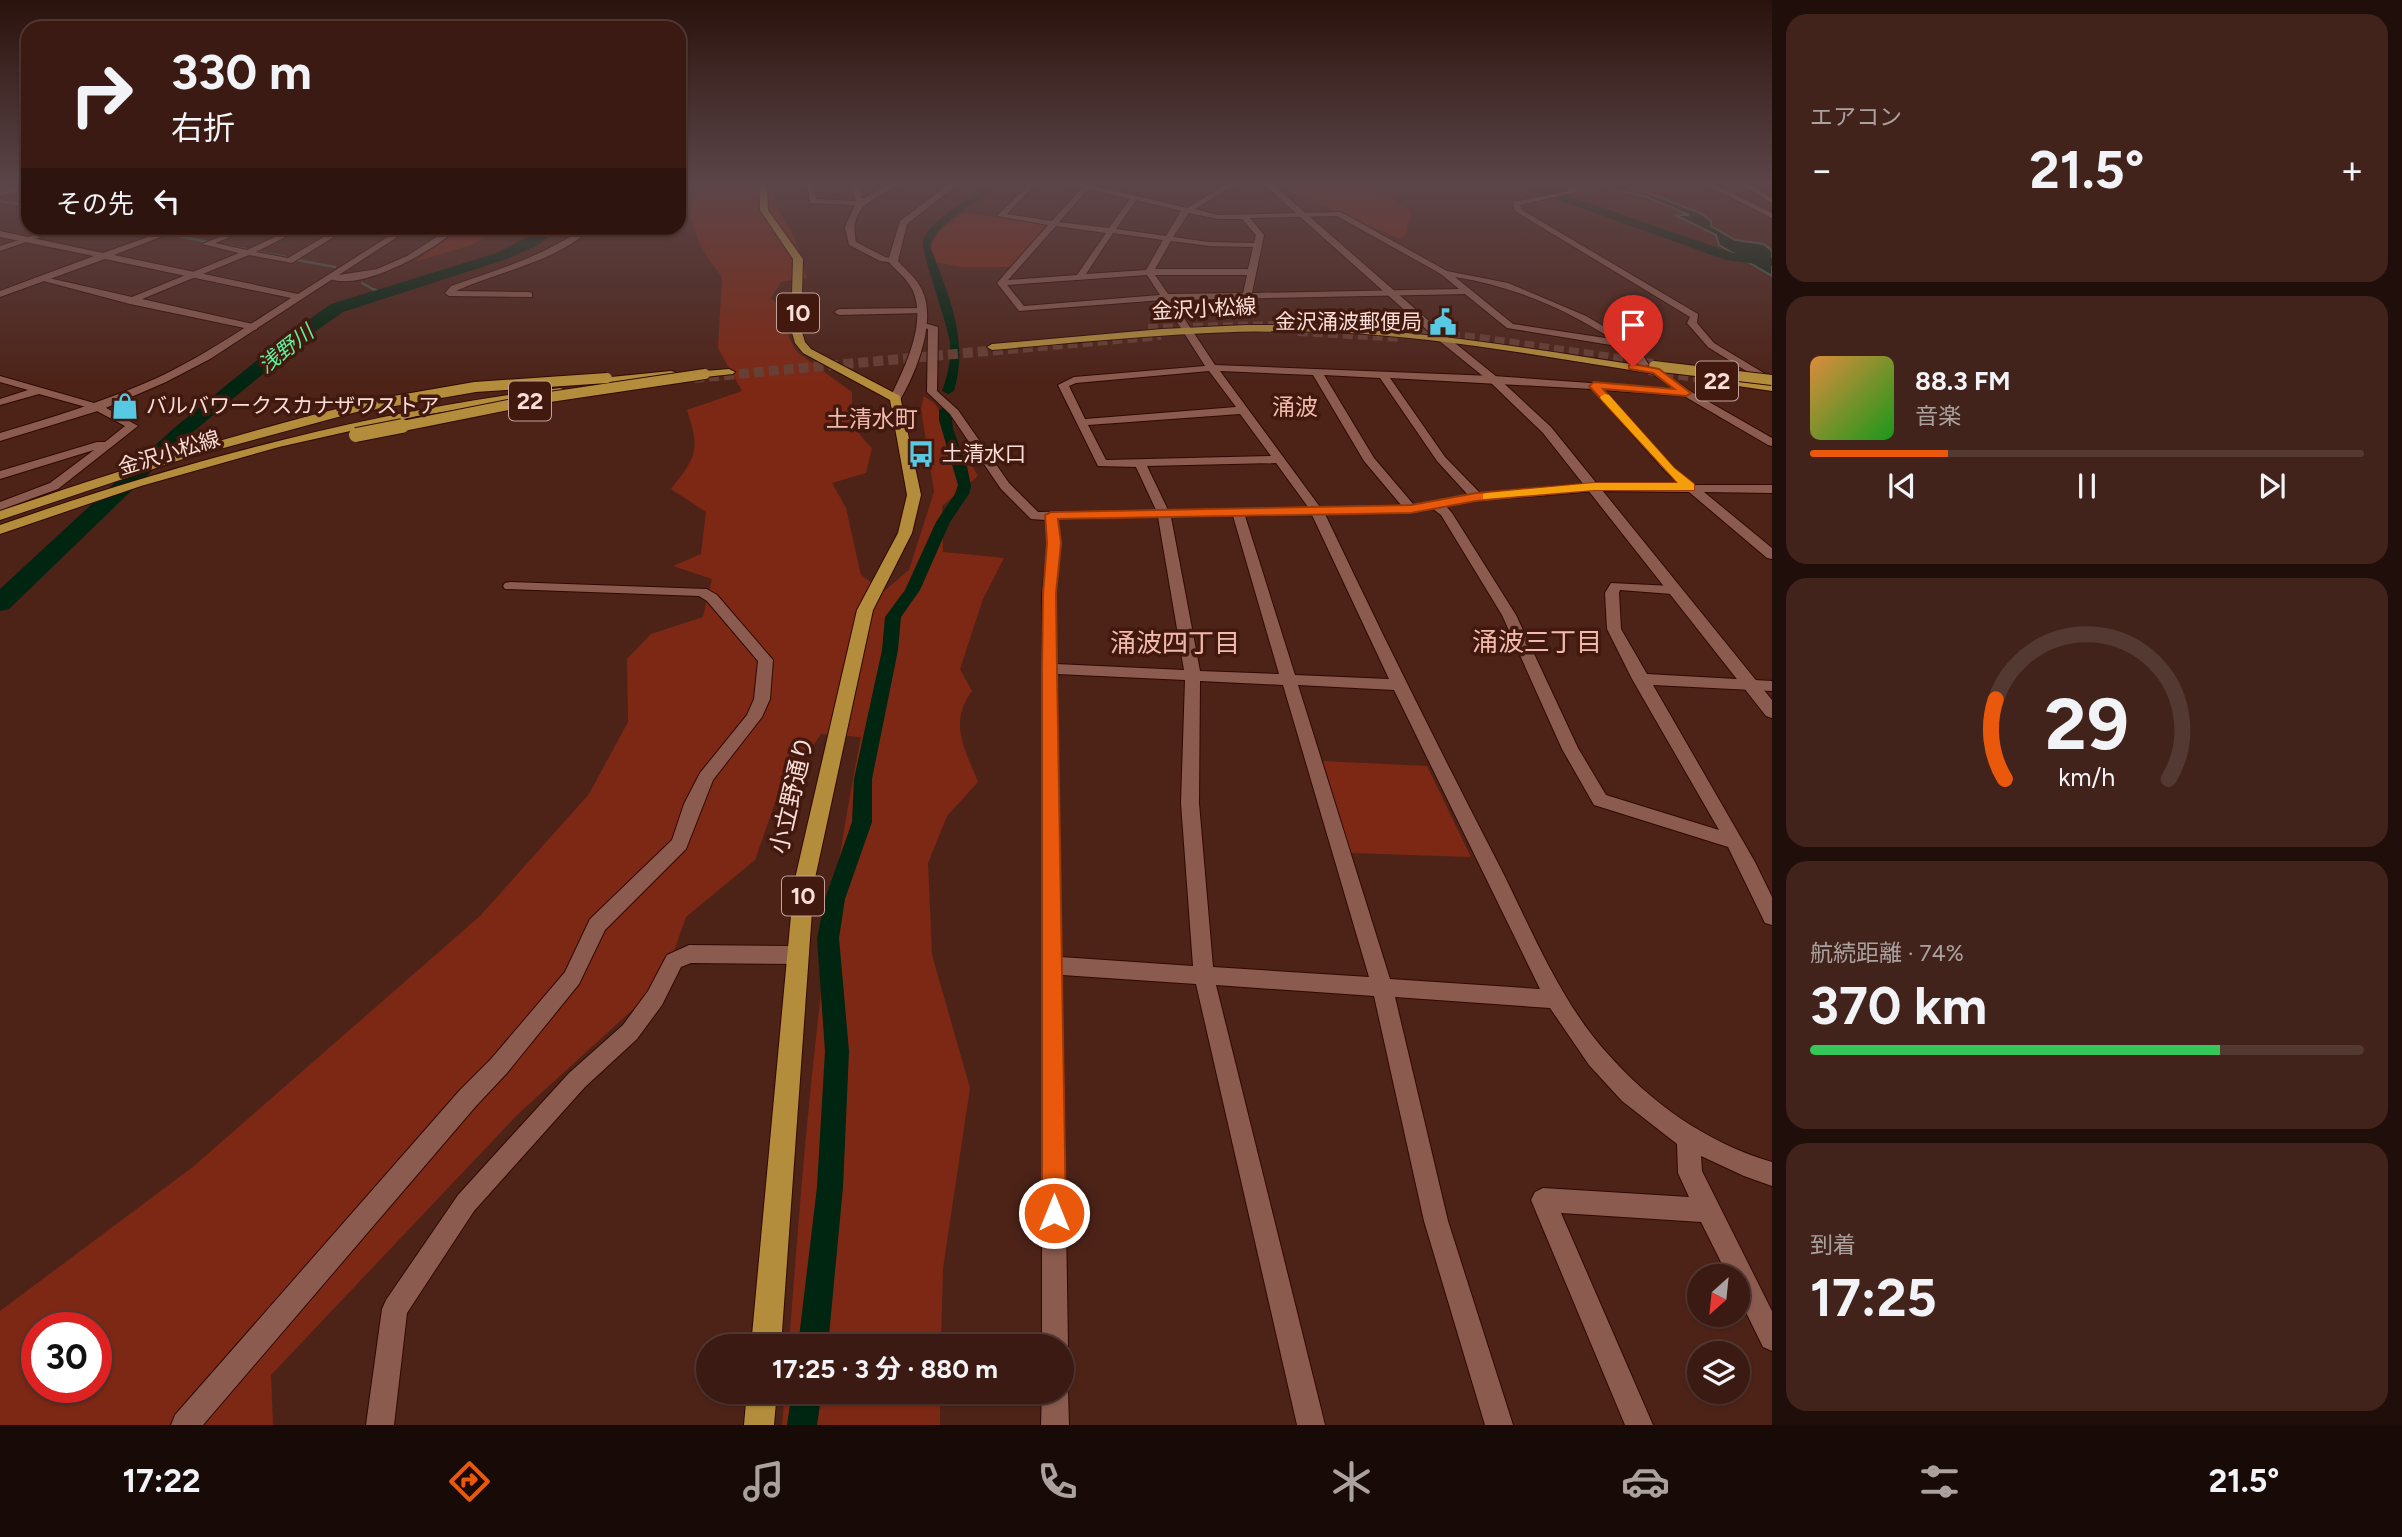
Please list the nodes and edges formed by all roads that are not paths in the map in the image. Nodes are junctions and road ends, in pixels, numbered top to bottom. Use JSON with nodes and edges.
{"nodes":[{"id":1,"x":68,"y":248,"type":"edge"},
{"id":2,"x":124,"y":248,"type":"edge"},
{"id":3,"x":229,"y":248,"type":"edge"},
{"id":4,"x":255,"y":248,"type":"edge"},
{"id":5,"x":310,"y":248,"type":"edge"},
{"id":6,"x":375,"y":248,"type":"edge"},
{"id":7,"x":426,"y":248,"type":"edge"},
{"id":8,"x":557,"y":248,"type":"edge"},
{"id":9,"x":791,"y":248,"type":"edge"},
{"id":10,"x":863,"y":248,"type":"edge"},
{"id":11,"x":896,"y":248,"type":"edge"},
{"id":12,"x":1031,"y":248,"type":"edge"},
{"id":13,"x":1099,"y":248,"type":"edge"},
{"id":14,"x":1162,"y":248,"type":"edge"},
{"id":15,"x":1257,"y":248,"type":"edge"},
{"id":16,"x":1341,"y":248,"type":"edge"},
{"id":17,"x":1401,"y":248,"type":"edge"},
{"id":18,"x":1582,"y":248,"type":"edge"},
{"id":19,"x":247,"y":252,"type":"junction"},
{"id":20,"x":104,"y":256,"type":"junction"},
{"id":21,"x":893,"y":261,"type":"junction"},
{"id":22,"x":1149,"y":272,"type":"junction"},
{"id":23,"x":1251,"y":272,"type":"junction"},
{"id":24,"x":1444,"y":272,"type":"junction"},
{"id":25,"x":193,"y":275,"type":"junction"},
{"id":26,"x":330,"y":277,"type":"junction"},
{"id":27,"x":1080,"y":277,"type":"junction"},
{"id":28,"x":40,"y":279,"type":"junction"},
{"id":29,"x":1001,"y":284,"type":"junction"},
{"id":30,"x":1466,"y":291,"type":"junction"},
{"id":31,"x":1392,"y":293,"type":"junction"},
{"id":32,"x":0,"y":294,"type":"edge"},
{"id":33,"x":529,"y":295,"type":"dead end"},
{"id":34,"x":1247,"y":296,"type":"junction"},
{"id":35,"x":299,"y":297,"type":"junction"},
{"id":36,"x":1166,"y":297,"type":"junction"},
{"id":37,"x":130,"y":300,"type":"junction"},
{"id":38,"x":839,"y":312,"type":"dead end"},
{"id":39,"x":921,"y":312,"type":"junction"},
{"id":40,"x":920,"y":325,"type":"junction"},
{"id":41,"x":254,"y":327,"type":"junction"},
{"id":42,"x":1189,"y":330,"type":"junction"},
{"id":43,"x":1441,"y":337,"type":"junction"},
{"id":44,"x":1625,"y":344,"type":"junction"},
{"id":45,"x":992,"y":347,"type":"dead end"},
{"id":46,"x":1212,"y":368,"type":"junction"},
{"id":47,"x":1654,"y":368,"type":"junction"},
{"id":48,"x":1316,"y":371,"type":"junction"},
{"id":49,"x":729,"y":372,"type":"dead end"},
{"id":50,"x":705,"y":374,"type":"junction"},
{"id":51,"x":1383,"y":375,"type":"junction"},
{"id":52,"x":0,"y":379,"type":"edge"},
{"id":53,"x":1493,"y":379,"type":"junction"},
{"id":54,"x":1769,"y":380,"type":"edge"},
{"id":55,"x":1594,"y":386,"type":"junction"},
{"id":56,"x":40,"y":390,"type":"junction"},
{"id":57,"x":1772,"y":390,"type":"edge"},
{"id":58,"x":1686,"y":393,"type":"junction"},
{"id":59,"x":896,"y":398,"type":"junction"},
{"id":60,"x":0,"y":402,"type":"edge"},
{"id":61,"x":97,"y":407,"type":"junction"},
{"id":62,"x":1245,"y":410,"type":"junction"},
{"id":63,"x":1083,"y":422,"type":"junction"},
{"id":64,"x":0,"y":437,"type":"edge"},
{"id":65,"x":110,"y":442,"type":"junction"},
{"id":66,"x":1772,"y":443,"type":"edge"},
{"id":67,"x":1279,"y":458,"type":"junction"},
{"id":68,"x":1140,"y":463,"type":"junction"},
{"id":69,"x":193,"y":470,"type":"junction"},
{"id":70,"x":0,"y":475,"type":"edge"},
{"id":71,"x":1594,"y":487,"type":"junction"},
{"id":72,"x":1689,"y":487,"type":"junction"},
{"id":73,"x":1769,"y":491,"type":"edge"},
{"id":74,"x":75,"y":492,"type":"junction"},
{"id":75,"x":1476,"y":497,"type":"junction"},
{"id":76,"x":1435,"y":504,"type":"junction"},
{"id":77,"x":0,"y":506,"type":"edge"},
{"id":78,"x":1411,"y":509,"type":"junction"},
{"id":79,"x":1317,"y":511,"type":"junction"},
{"id":80,"x":1238,"y":513,"type":"junction"},
{"id":81,"x":1051,"y":515,"type":"junction"},
{"id":82,"x":1164,"y":515,"type":"junction"},
{"id":83,"x":0,"y":519,"type":"edge"},
{"id":84,"x":0,"y":533,"type":"edge"},
{"id":85,"x":1772,"y":555,"type":"edge"},
{"id":86,"x":510,"y":586,"type":"dead end"},
{"id":87,"x":1672,"y":590,"type":"junction"},
{"id":88,"x":1049,"y":668,"type":"junction"},
{"id":89,"x":1193,"y":676,"type":"junction"},
{"id":90,"x":1640,"y":679,"type":"junction"},
{"id":91,"x":1289,"y":680,"type":"junction"},
{"id":92,"x":1399,"y":685,"type":"junction"},
{"id":93,"x":1748,"y":685,"type":"junction"},
{"id":94,"x":1772,"y":686,"type":"edge"},
{"id":95,"x":1772,"y":712,"type":"edge"},
{"id":96,"x":1734,"y":842,"type":"junction"},
{"id":97,"x":1772,"y":918,"type":"edge"},
{"id":98,"x":797,"y":955,"type":"junction"},
{"id":99,"x":1050,"y":965,"type":"junction"},
{"id":100,"x":1204,"y":975,"type":"junction"},
{"id":101,"x":1381,"y":987,"type":"junction"},
{"id":102,"x":1556,"y":999,"type":"junction"},
{"id":103,"x":1688,"y":1138,"type":"junction"},
{"id":104,"x":1772,"y":1174,"type":"edge"},
{"id":105,"x":1709,"y":1210,"type":"junction"},
{"id":106,"x":767,"y":1334,"type":"edge"},
{"id":107,"x":1055,"y":1334,"type":"edge"},
{"id":108,"x":1772,"y":1338,"type":"edge"},
{"id":109,"x":761,"y":1404,"type":"edge"},
{"id":110,"x":1055,"y":1404,"type":"edge"},
{"id":111,"x":185,"y":1425,"type":"edge"},
{"id":112,"x":380,"y":1425,"type":"edge"},
{"id":113,"x":759,"y":1425,"type":"edge"},
{"id":114,"x":1055,"y":1425,"type":"edge"},
{"id":115,"x":1311,"y":1425,"type":"edge"},
{"id":116,"x":1499,"y":1425,"type":"edge"},
{"id":117,"x":1639,"y":1425,"type":"edge"}],
"edges":[{"from":1,"to":20,"type":"street"},
{"from":2,"to":20,"type":"street"},
{"from":3,"to":19,"type":"street"},
{"from":4,"to":19,"type":"street"},
{"from":5,"to":19,"type":"street"},
{"from":6,"to":26,"type":"street"},
{"from":7,"to":26,"type":"street"},
{"from":8,"to":33,"type":"street"},
{"from":9,"to":59,"type":"main road","number":"10"},
{"from":10,"to":21,"type":"street"},
{"from":11,"to":21,"type":"street"},
{"from":12,"to":29,"type":"street"},
{"from":13,"to":27,"type":"street"},
{"from":14,"to":22,"type":"street"},
{"from":15,"to":23,"type":"street"},
{"from":16,"to":31,"type":"street"},
{"from":17,"to":24,"type":"street"},
{"from":18,"to":54,"type":"street"},
{"from":19,"to":25,"type":"street"},
{"from":20,"to":25,"type":"street"},
{"from":20,"to":28,"type":"street"},
{"from":21,"to":39,"type":"street"},
{"from":22,"to":23,"type":"street"},
{"from":22,"to":27,"type":"street"},
{"from":22,"to":36,"type":"street"},
{"from":23,"to":34,"type":"street"},
{"from":24,"to":30,"type":"street"},
{"from":24,"to":44,"type":"street"},
{"from":25,"to":35,"type":"street"},
{"from":25,"to":37,"type":"street"},
{"from":26,"to":35,"type":"street"},
{"from":27,"to":29,"type":"street"},
{"from":28,"to":32,"type":"street"},
{"from":28,"to":37,"type":"street"},
{"from":29,"to":36,"type":"street"},
{"from":30,"to":31,"type":"street"},
{"from":30,"to":44,"type":"street"},
{"from":31,"to":34,"type":"street"},
{"from":31,"to":43,"type":"street"},
{"from":34,"to":36,"type":"street"},
{"from":35,"to":41,"type":"street"},
{"from":36,"to":42,"type":"street"},
{"from":37,"to":41,"type":"street"},
{"from":38,"to":39,"type":"street"},
{"from":39,"to":40,"type":"street"},
{"from":40,"to":59,"type":"street"},
{"from":40,"to":81,"type":"street"},
{"from":41,"to":61,"type":"street"},
{"from":42,"to":43,"type":"main road","name":"金沢小松線","number":"22"},
{"from":42,"to":45,"type":"main road","name":"金沢小松線","number":"22"},
{"from":42,"to":46,"type":"street"},
{"from":43,"to":47,"type":"main road","name":"金沢小松線","number":"22"},
{"from":43,"to":53,"type":"street"},
{"from":44,"to":47,"type":"street"},
{"from":46,"to":48,"type":"street"},
{"from":46,"to":62,"type":"street"},
{"from":46,"to":63,"type":"street"},
{"from":47,"to":54,"type":"main road","number":"22","bridge":true},
{"from":47,"to":57,"type":"main road","number":"22"},
{"from":47,"to":58,"type":"street"},
{"from":48,"to":51,"type":"street"},
{"from":48,"to":78,"type":"street"},
{"from":49,"to":50,"type":"main road","number":"22"},
{"from":50,"to":69,"type":"main road","number":"22","bridge":true},
{"from":50,"to":74,"type":"main road","number":"22","bridge":true},
{"from":51,"to":53,"type":"street"},
{"from":51,"to":75,"type":"street"},
{"from":52,"to":56,"type":"street"},
{"from":53,"to":55,"type":"street"},
{"from":53,"to":71,"type":"street"},
{"from":54,"to":57,"type":"main road","number":"22"},
{"from":55,"to":58,"type":"street"},
{"from":55,"to":72,"type":"street"},
{"from":56,"to":60,"type":"street"},
{"from":56,"to":61,"type":"street"},
{"from":58,"to":66,"type":"street"},
{"from":59,"to":98,"type":"main road","name":"小立野通り","number":"10"},
{"from":61,"to":64,"type":"street"},
{"from":61,"to":65,"type":"street"},
{"from":62,"to":63,"type":"street"},
{"from":62,"to":67,"type":"street"},
{"from":63,"to":68,"type":"street"},
{"from":65,"to":70,"type":"street"},
{"from":65,"to":77,"type":"street"},
{"from":67,"to":68,"type":"street"},
{"from":67,"to":79,"type":"street"},
{"from":68,"to":82,"type":"street"},
{"from":69,"to":74,"type":"main road","name":"金沢小松線","number":"22"},
{"from":69,"to":84,"type":"main road","number":"22"},
{"from":71,"to":72,"type":"street"},
{"from":71,"to":75,"type":"street"},
{"from":71,"to":87,"type":"street"},
{"from":72,"to":73,"type":"street"},
{"from":72,"to":85,"type":"street"},
{"from":74,"to":83,"type":"main road","number":"22"},
{"from":75,"to":76,"type":"street"},
{"from":76,"to":78,"type":"street"},
{"from":76,"to":96,"type":"street"},
{"from":78,"to":79,"type":"street"},
{"from":79,"to":80,"type":"street"},
{"from":79,"to":92,"type":"street"},
{"from":80,"to":82,"type":"street"},
{"from":80,"to":91,"type":"street"},
{"from":81,"to":82,"type":"street"},
{"from":81,"to":88,"type":"street"},
{"from":82,"to":89,"type":"street"},
{"from":86,"to":111,"type":"street"},
{"from":87,"to":90,"type":"street"},
{"from":87,"to":93,"type":"street"},
{"from":88,"to":89,"type":"street"},
{"from":88,"to":99,"type":"street"},
{"from":89,"to":91,"type":"street"},
{"from":89,"to":100,"type":"street"},
{"from":90,"to":93,"type":"street"},
{"from":90,"to":96,"type":"street"},
{"from":91,"to":92,"type":"street"},
{"from":91,"to":101,"type":"street"},
{"from":92,"to":102,"type":"street"},
{"from":93,"to":94,"type":"street"},
{"from":93,"to":95,"type":"street"},
{"from":96,"to":97,"type":"street"},
{"from":98,"to":106,"type":"main road","name":"小立野通り","number":"10"},
{"from":98,"to":112,"type":"street"},
{"from":99,"to":100,"type":"street"},
{"from":99,"to":107,"type":"street"},
{"from":100,"to":101,"type":"street"},
{"from":100,"to":115,"type":"street"},
{"from":101,"to":102,"type":"street"},
{"from":101,"to":116,"type":"street"},
{"from":102,"to":103,"type":"street"},
{"from":103,"to":104,"type":"street"},
{"from":103,"to":105,"type":"street"},
{"from":105,"to":108,"type":"street"},
{"from":105,"to":117,"type":"street"},
{"from":109,"to":113,"type":"main road"},
{"from":110,"to":114,"type":"street"}]}
